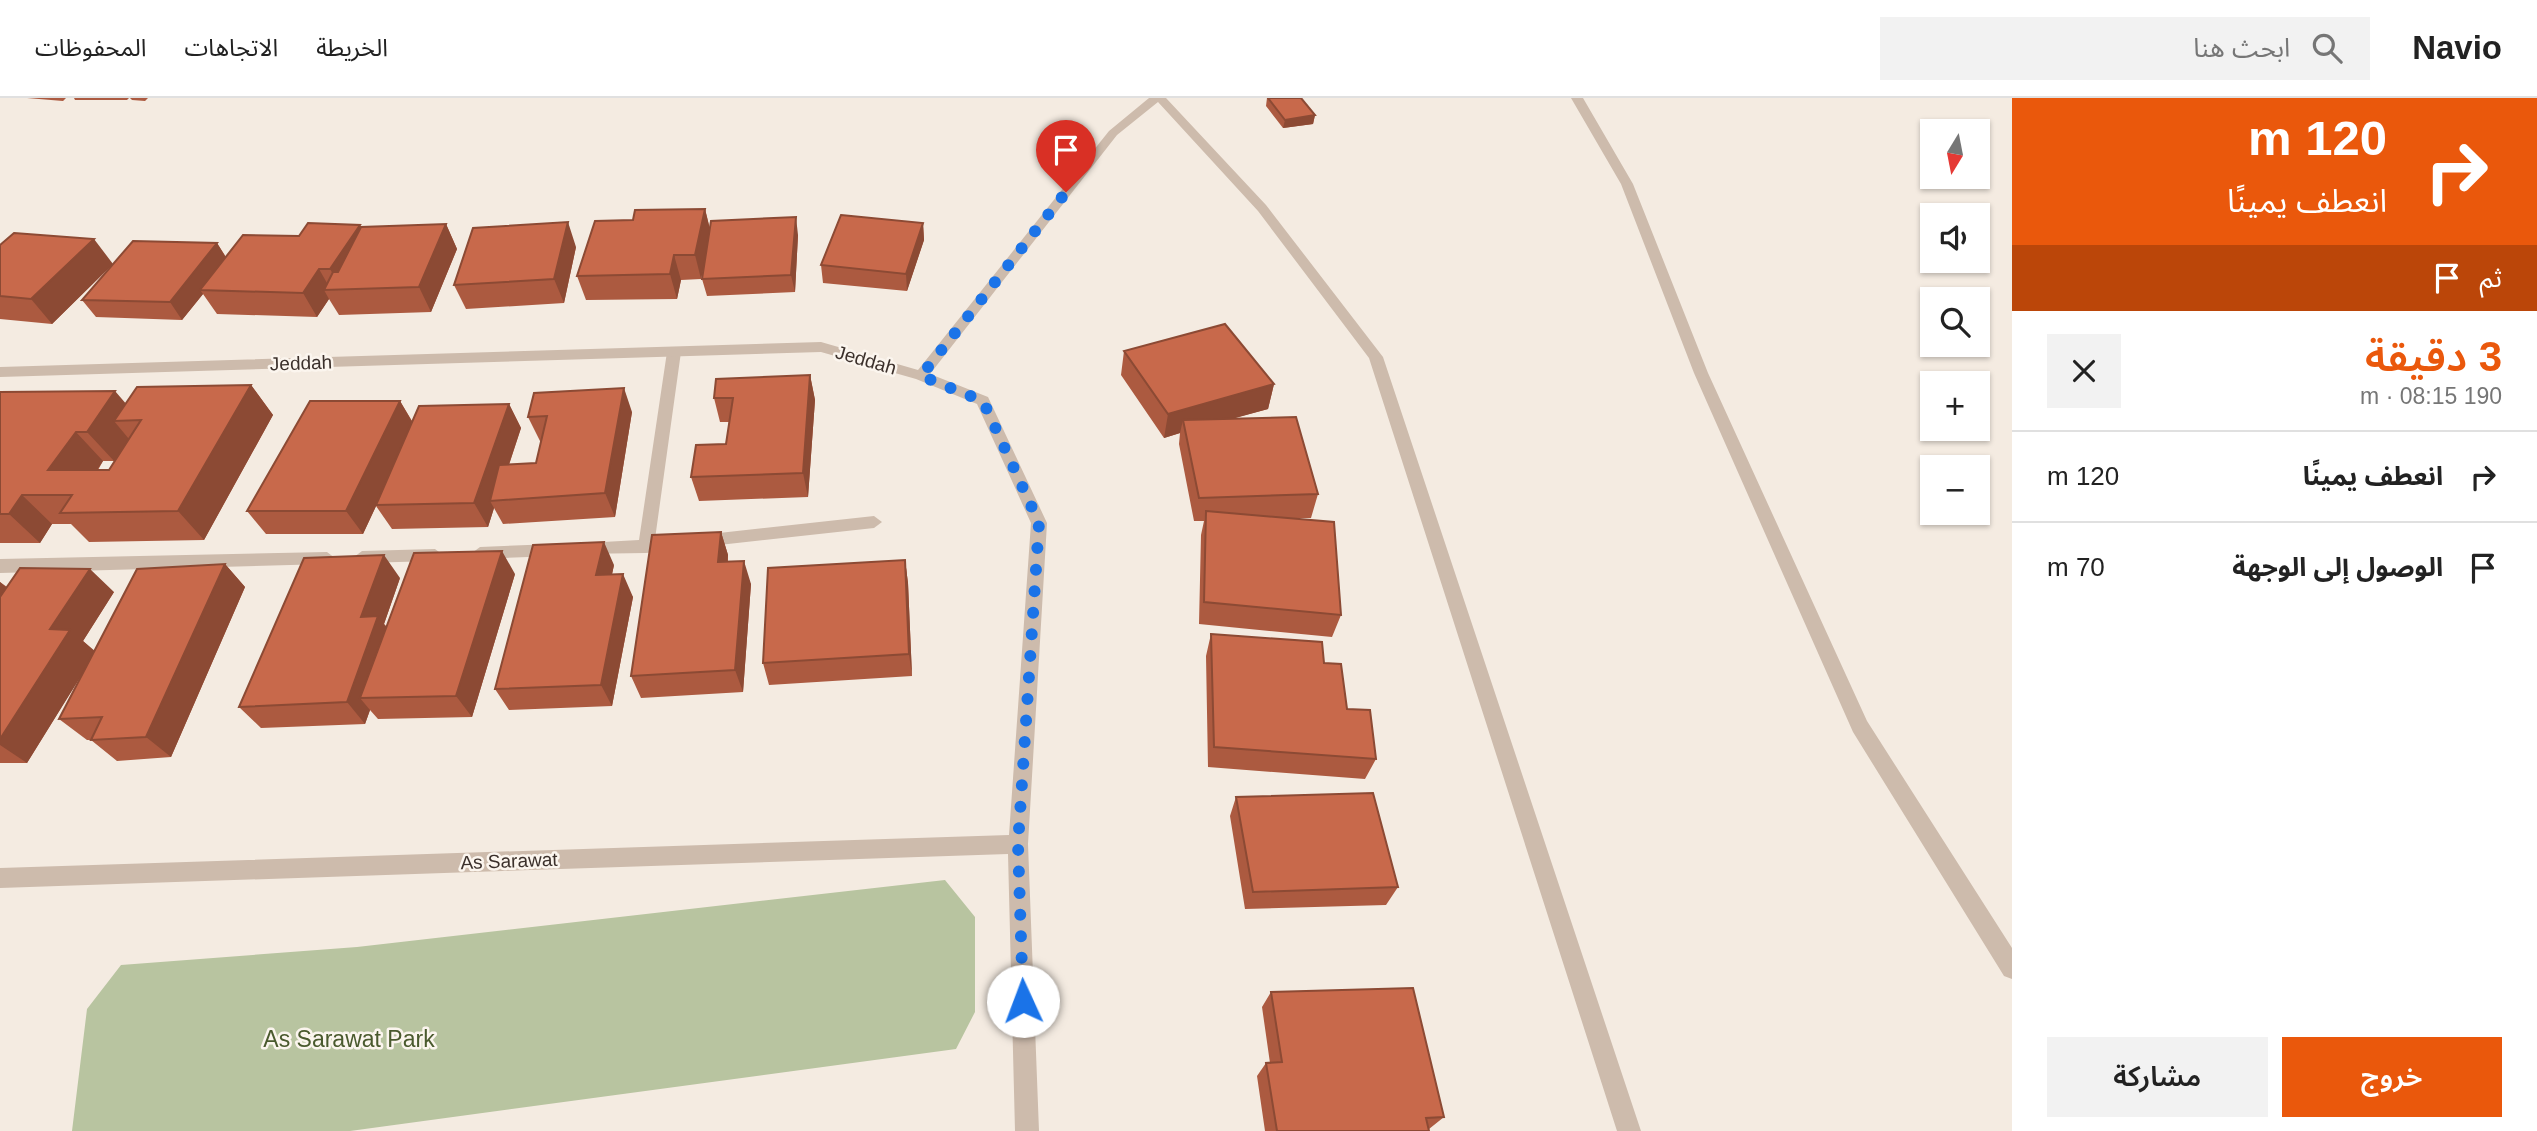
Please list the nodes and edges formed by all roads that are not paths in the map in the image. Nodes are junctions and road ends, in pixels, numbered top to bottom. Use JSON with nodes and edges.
{"nodes":[{"id":1,"x":1158,"y":98,"type":"edge"},
{"id":2,"x":1577,"y":98,"type":"edge"},
{"id":3,"x":674,"y":352,"type":"junction"},
{"id":4,"x":0,"y":372,"type":"edge"},
{"id":5,"x":921,"y":376,"type":"junction"},
{"id":6,"x":874,"y":522,"type":"dead end"},
{"id":7,"x":646,"y":547,"type":"junction"},
{"id":8,"x":0,"y":566,"type":"edge"},
{"id":9,"x":1018,"y":844,"type":"junction"},
{"id":10,"x":0,"y":878,"type":"edge"},
{"id":11,"x":2012,"y":968,"type":"edge"},
{"id":12,"x":1027,"y":1131,"type":"edge"},
{"id":13,"x":1629,"y":1131,"type":"edge"}],
"edges":[{"from":1,"to":5,"type":"street"},
{"from":1,"to":13,"type":"street"},
{"from":2,"to":11,"type":"street"},
{"from":3,"to":4,"type":"street","name":"Jeddah"},
{"from":3,"to":5,"type":"street","name":"Jeddah"},
{"from":3,"to":7,"type":"street"},
{"from":5,"to":9,"type":"street","name":"Jeddah"},
{"from":6,"to":7,"type":"street"},
{"from":7,"to":8,"type":"street"},
{"from":9,"to":10,"type":"street","name":"As Sarawat"},
{"from":9,"to":12,"type":"street","name":"Jeddah"}]}
